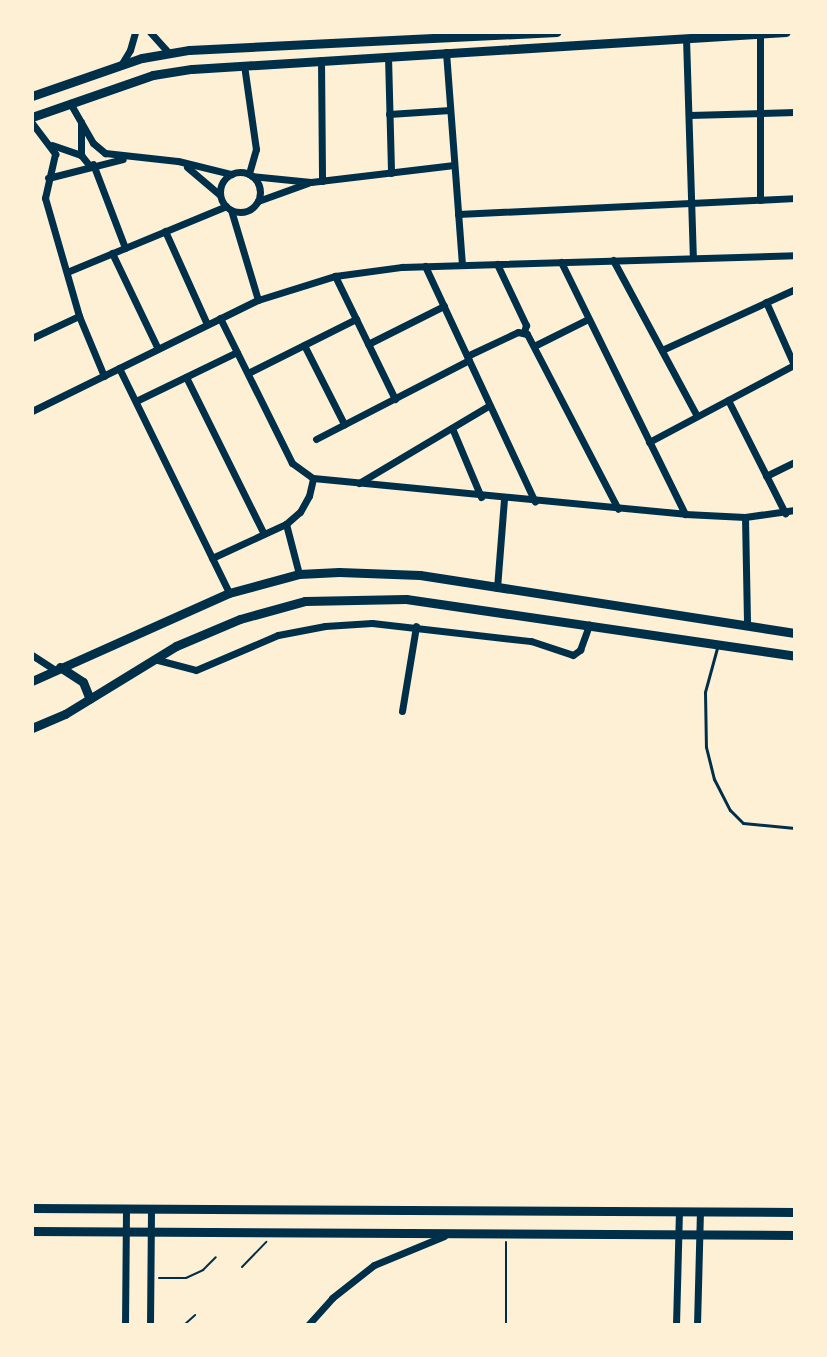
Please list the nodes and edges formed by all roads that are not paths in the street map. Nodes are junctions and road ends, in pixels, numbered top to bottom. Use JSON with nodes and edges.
{"nodes":[{"id":1,"x":135,"y":32,"type":"edge"},
{"id":2,"x":150,"y":32,"type":"edge"},
{"id":3,"x":557,"y":32,"type":"edge"},
{"id":4,"x":786,"y":32,"type":"edge"},
{"id":5,"x":392,"y":33,"type":"edge"},
{"id":6,"x":496,"y":34,"type":"edge"},
{"id":7,"x":708,"y":34,"type":"edge"},
{"id":8,"x":760,"y":34,"type":"edge"},
{"id":9,"x":384,"y":38,"type":"edge"},
{"id":10,"x":686,"y":38,"type":"junction"},
{"id":11,"x":340,"y":41,"type":"junction"},
{"id":12,"x":299,"y":42,"type":"junction"},
{"id":13,"x":446,"y":52,"type":"junction"},
{"id":14,"x":169,"y":53,"type":"junction"},
{"id":15,"x":388,"y":56,"type":"junction"},
{"id":16,"x":340,"y":58,"type":"junction"},
{"id":17,"x":321,"y":60,"type":"junction"},
{"id":18,"x":294,"y":61,"type":"junction"},
{"id":19,"x":121,"y":65,"type":"junction"},
{"id":20,"x":244,"y":65,"type":"junction"},
{"id":21,"x":32,"y":96,"type":"edge"},
{"id":22,"x":70,"y":103,"type":"junction"},
{"id":23,"x":450,"y":110,"type":"junction"},
{"id":24,"x":795,"y":112,"type":"edge"},
{"id":25,"x":760,"y":113,"type":"junction"},
{"id":26,"x":389,"y":114,"type":"junction"},
{"id":27,"x":689,"y":115,"type":"junction"},
{"id":28,"x":32,"y":120,"type":"edge"},
{"id":29,"x":81,"y":122,"type":"junction"},
{"id":30,"x":52,"y":145,"type":"junction"},
{"id":31,"x":81,"y":155,"type":"junction"},
{"id":32,"x":131,"y":157,"type":"junction"},
{"id":33,"x":178,"y":161,"type":"junction"},
{"id":34,"x":91,"y":164,"type":"junction"},
{"id":35,"x":454,"y":165,"type":"junction"},
{"id":36,"x":391,"y":173,"type":"junction"},
{"id":37,"x":231,"y":174,"type":"junction"},
{"id":38,"x":251,"y":175,"type":"junction"},
{"id":39,"x":48,"y":178,"type":"junction"},
{"id":40,"x":322,"y":181,"type":"junction"},
{"id":41,"x":311,"y":182,"type":"junction"},
{"id":42,"x":220,"y":196,"type":"junction"},
{"id":43,"x":795,"y":198,"type":"edge"},
{"id":44,"x":760,"y":200,"type":"junction"},
{"id":45,"x":258,"y":201,"type":"junction"},
{"id":46,"x":691,"y":203,"type":"junction"},
{"id":47,"x":229,"y":208,"type":"junction"},
{"id":48,"x":458,"y":214,"type":"junction"},
{"id":49,"x":165,"y":231,"type":"junction"},
{"id":50,"x":125,"y":248,"type":"junction"},
{"id":51,"x":112,"y":253,"type":"junction"},
{"id":52,"x":795,"y":255,"type":"edge"},
{"id":53,"x":693,"y":258,"type":"junction"},
{"id":54,"x":613,"y":260,"type":"junction"},
{"id":55,"x":561,"y":262,"type":"junction"},
{"id":56,"x":462,"y":264,"type":"junction"},
{"id":57,"x":497,"y":264,"type":"junction"},
{"id":58,"x":425,"y":266,"type":"junction"},
{"id":59,"x":67,"y":272,"type":"junction"},
{"id":60,"x":335,"y":276,"type":"junction"},
{"id":61,"x":795,"y":289,"type":"edge"},
{"id":62,"x":258,"y":300,"type":"junction"},
{"id":63,"x":766,"y":302,"type":"junction"},
{"id":64,"x":444,"y":306,"type":"junction"},
{"id":65,"x":79,"y":316,"type":"junction"},
{"id":66,"x":220,"y":318,"type":"junction"},
{"id":67,"x":356,"y":319,"type":"junction"},
{"id":68,"x":588,"y":319,"type":"junction"},
{"id":69,"x":207,"y":324,"type":"junction"},
{"id":70,"x":524,"y":332,"type":"junction"},
{"id":71,"x":32,"y":338,"type":"edge"},
{"id":72,"x":368,"y":344,"type":"junction"},
{"id":73,"x":304,"y":345,"type":"junction"},
{"id":74,"x":536,"y":345,"type":"junction"},
{"id":75,"x":158,"y":349,"type":"junction"},
{"id":76,"x":662,"y":350,"type":"junction"},
{"id":77,"x":237,"y":352,"type":"junction"},
{"id":78,"x":468,"y":358,"type":"junction"},
{"id":79,"x":794,"y":366,"type":"edge"},
{"id":80,"x":119,"y":368,"type":"junction"},
{"id":81,"x":248,"y":373,"type":"junction"},
{"id":82,"x":104,"y":376,"type":"junction"},
{"id":83,"x":186,"y":377,"type":"junction"},
{"id":84,"x":395,"y":399,"type":"junction"},
{"id":85,"x":728,"y":400,"type":"junction"},
{"id":86,"x":136,"y":401,"type":"junction"},
{"id":87,"x":490,"y":405,"type":"junction"},
{"id":88,"x":32,"y":411,"type":"edge"},
{"id":89,"x":697,"y":416,"type":"junction"},
{"id":90,"x":344,"y":424,"type":"junction"},
{"id":91,"x":452,"y":428,"type":"junction"},
{"id":92,"x":316,"y":439,"type":"dead end"},
{"id":93,"x":649,"y":442,"type":"junction"},
{"id":94,"x":795,"y":462,"type":"edge"},
{"id":95,"x":766,"y":476,"type":"junction"},
{"id":96,"x":313,"y":478,"type":"junction"},
{"id":97,"x":358,"y":484,"type":"junction"},
{"id":98,"x":481,"y":497,"type":"junction"},
{"id":99,"x":504,"y":499,"type":"junction"},
{"id":100,"x":535,"y":502,"type":"junction"},
{"id":101,"x":618,"y":509,"type":"junction"},
{"id":102,"x":795,"y":510,"type":"edge"},
{"id":103,"x":785,"y":513,"type":"junction"},
{"id":104,"x":685,"y":514,"type":"junction"},
{"id":105,"x":745,"y":517,"type":"junction"},
{"id":106,"x":286,"y":524,"type":"junction"},
{"id":107,"x":264,"y":534,"type":"junction"},
{"id":108,"x":212,"y":558,"type":"junction"},
{"id":109,"x":299,"y":574,"type":"junction"},
{"id":110,"x":497,"y":588,"type":"junction"},
{"id":111,"x":229,"y":593,"type":"junction"},
{"id":112,"x":589,"y":625,"type":"junction"},
{"id":113,"x":416,"y":626,"type":"junction"},
{"id":114,"x":747,"y":626,"type":"junction"},
{"id":115,"x":795,"y":633,"type":"edge"},
{"id":116,"x":718,"y":644,"type":"junction"},
{"id":117,"x":32,"y":655,"type":"edge"},
{"id":118,"x":795,"y":656,"type":"edge"},
{"id":119,"x":152,"y":659,"type":"junction"},
{"id":120,"x":58,"y":668,"type":"junction"},
{"id":121,"x":32,"y":681,"type":"edge"},
{"id":122,"x":90,"y":699,"type":"junction"},
{"id":123,"x":402,"y":711,"type":"dead end"},
{"id":124,"x":32,"y":728,"type":"edge"},
{"id":125,"x":795,"y":828,"type":"edge"},
{"id":126,"x":32,"y":1208,"type":"edge"},
{"id":127,"x":126,"y":1208,"type":"junction"},
{"id":128,"x":151,"y":1209,"type":"junction"},
{"id":129,"x":679,"y":1211,"type":"junction"},
{"id":130,"x":700,"y":1212,"type":"junction"},
{"id":131,"x":795,"y":1212,"type":"edge"},
{"id":132,"x":32,"y":1231,"type":"edge"},
{"id":133,"x":126,"y":1231,"type":"junction"},
{"id":134,"x":150,"y":1232,"type":"junction"},
{"id":135,"x":679,"y":1234,"type":"junction"},
{"id":136,"x":699,"y":1234,"type":"junction"},
{"id":137,"x":448,"y":1235,"type":"junction"},
{"id":138,"x":795,"y":1235,"type":"edge"},
{"id":139,"x":125,"y":1325,"type":"edge"},
{"id":140,"x":150,"y":1325,"type":"edge"},
{"id":141,"x":308,"y":1325,"type":"edge"},
{"id":142,"x":676,"y":1325,"type":"edge"},
{"id":143,"x":697,"y":1325,"type":"edge"}],
"edges":[{"from":1,"to":19,"type":"street"},
{"from":2,"to":14,"type":"street"},
{"from":3,"to":6,"type":"street"},
{"from":4,"to":8,"type":"street"},
{"from":5,"to":9,"type":"lane"},
{"from":6,"to":9,"type":"street"},
{"from":7,"to":8,"type":"street"},
{"from":7,"to":10,"type":"street"},
{"from":8,"to":25,"type":"street"},
{"from":9,"to":11,"type":"street"},
{"from":10,"to":13,"type":"street"},
{"from":10,"to":27,"type":"street"},
{"from":11,"to":12,"type":"street"},
{"from":11,"to":16,"type":"street"},
{"from":12,"to":14,"type":"street"},
{"from":12,"to":18,"type":"street"},
{"from":13,"to":15,"type":"street"},
{"from":13,"to":23,"type":"street"},
{"from":14,"to":19,"type":"street"},
{"from":15,"to":16,"type":"street"},
{"from":15,"to":26,"type":"street"},
{"from":16,"to":17,"type":"street"},
{"from":17,"to":18,"type":"street"},
{"from":17,"to":40,"type":"street"},
{"from":18,"to":20,"type":"street"},
{"from":19,"to":21,"type":"street"},
{"from":20,"to":22,"type":"street"},
{"from":20,"to":38,"type":"street"},
{"from":22,"to":28,"type":"street"},
{"from":22,"to":29,"type":"street"},
{"from":23,"to":26,"type":"street"},
{"from":23,"to":35,"type":"street"},
{"from":24,"to":25,"type":"street"},
{"from":25,"to":27,"type":"street"},
{"from":25,"to":44,"type":"street"},
{"from":26,"to":36,"type":"street"},
{"from":27,"to":46,"type":"street"},
{"from":28,"to":30,"type":"street"},
{"from":29,"to":31,"type":"street"},
{"from":29,"to":32,"type":"street"},
{"from":30,"to":31,"type":"street"},
{"from":30,"to":39,"type":"street"},
{"from":31,"to":34,"type":"street"},
{"from":32,"to":33,"type":"street"},
{"from":32,"to":34,"type":"street"},
{"from":33,"to":37,"type":"street"},
{"from":33,"to":42,"type":"street"},
{"from":34,"to":39,"type":"street"},
{"from":34,"to":50,"type":"street"},
{"from":35,"to":36,"type":"street"},
{"from":35,"to":48,"type":"street"},
{"from":36,"to":40,"type":"street"},
{"from":37,"to":38,"type":"street"},
{"from":37,"to":42,"type":"street"},
{"from":38,"to":41,"type":"street"},
{"from":38,"to":45,"type":"street"},
{"from":39,"to":59,"type":"street"},
{"from":40,"to":41,"type":"street"},
{"from":41,"to":45,"type":"street"},
{"from":42,"to":47,"type":"street"},
{"from":43,"to":44,"type":"street"},
{"from":44,"to":46,"type":"street"},
{"from":45,"to":47,"type":"street"},
{"from":46,"to":48,"type":"street"},
{"from":46,"to":53,"type":"street"},
{"from":47,"to":49,"type":"street"},
{"from":47,"to":62,"type":"street"},
{"from":48,"to":56,"type":"street"},
{"from":49,"to":50,"type":"street"},
{"from":49,"to":69,"type":"street"},
{"from":50,"to":51,"type":"street"},
{"from":51,"to":59,"type":"street"},
{"from":51,"to":75,"type":"street"},
{"from":52,"to":53,"type":"street"},
{"from":53,"to":54,"type":"street"},
{"from":54,"to":55,"type":"street"},
{"from":54,"to":76,"type":"street"},
{"from":55,"to":57,"type":"street"},
{"from":55,"to":68,"type":"street"},
{"from":56,"to":57,"type":"street"},
{"from":56,"to":58,"type":"street"},
{"from":57,"to":70,"type":"street"},
{"from":58,"to":60,"type":"street"},
{"from":58,"to":64,"type":"street"},
{"from":59,"to":65,"type":"street"},
{"from":60,"to":62,"type":"street"},
{"from":60,"to":67,"type":"street"},
{"from":61,"to":63,"type":"street"},
{"from":62,"to":66,"type":"street"},
{"from":63,"to":76,"type":"street"},
{"from":63,"to":79,"type":"street"},
{"from":64,"to":72,"type":"street"},
{"from":64,"to":78,"type":"street"},
{"from":65,"to":71,"type":"street"},
{"from":65,"to":82,"type":"street"},
{"from":66,"to":69,"type":"street"},
{"from":66,"to":77,"type":"street"},
{"from":67,"to":72,"type":"street"},
{"from":67,"to":73,"type":"street"},
{"from":68,"to":74,"type":"street"},
{"from":68,"to":93,"type":"street"},
{"from":69,"to":75,"type":"street"},
{"from":70,"to":74,"type":"street"},
{"from":70,"to":78,"type":"street"},
{"from":72,"to":84,"type":"street"},
{"from":73,"to":81,"type":"street"},
{"from":73,"to":90,"type":"street"},
{"from":74,"to":101,"type":"street"},
{"from":75,"to":80,"type":"street"},
{"from":76,"to":89,"type":"street"},
{"from":77,"to":81,"type":"street"},
{"from":77,"to":83,"type":"street"},
{"from":78,"to":84,"type":"street"},
{"from":78,"to":87,"type":"street"},
{"from":79,"to":85,"type":"street"},
{"from":80,"to":82,"type":"street"},
{"from":80,"to":86,"type":"street"},
{"from":81,"to":96,"type":"street"},
{"from":82,"to":88,"type":"street"},
{"from":83,"to":86,"type":"street"},
{"from":83,"to":107,"type":"street"},
{"from":84,"to":90,"type":"street"},
{"from":85,"to":89,"type":"street"},
{"from":85,"to":95,"type":"street"},
{"from":86,"to":108,"type":"street"},
{"from":87,"to":91,"type":"street"},
{"from":87,"to":100,"type":"street"},
{"from":89,"to":93,"type":"street"},
{"from":90,"to":92,"type":"street"},
{"from":91,"to":97,"type":"street"},
{"from":91,"to":98,"type":"street"},
{"from":93,"to":104,"type":"street"},
{"from":94,"to":95,"type":"street"},
{"from":95,"to":103,"type":"street"},
{"from":96,"to":97,"type":"street"},
{"from":96,"to":106,"type":"street"},
{"from":97,"to":98,"type":"street"},
{"from":98,"to":99,"type":"street"},
{"from":99,"to":100,"type":"street"},
{"from":99,"to":110,"type":"street"},
{"from":100,"to":101,"type":"street"},
{"from":101,"to":104,"type":"street"},
{"from":102,"to":103,"type":"street"},
{"from":103,"to":105,"type":"street"},
{"from":104,"to":105,"type":"street"},
{"from":105,"to":114,"type":"street"},
{"from":106,"to":107,"type":"street"},
{"from":106,"to":109,"type":"street"},
{"from":107,"to":108,"type":"street"},
{"from":108,"to":111,"type":"street"},
{"from":109,"to":110,"type":"street"},
{"from":109,"to":111,"type":"street"},
{"from":110,"to":114,"type":"street"},
{"from":111,"to":120,"type":"street"},
{"from":112,"to":113,"type":"street"},
{"from":112,"to":116,"type":"street"},
{"from":112,"to":119,"type":"street"},
{"from":113,"to":119,"type":"street"},
{"from":113,"to":123,"type":"street"},
{"from":114,"to":115,"type":"street"},
{"from":116,"to":118,"type":"street"},
{"from":116,"to":125,"type":"lane"},
{"from":117,"to":120,"type":"street"},
{"from":119,"to":122,"type":"street"},
{"from":120,"to":121,"type":"street"},
{"from":120,"to":122,"type":"street"},
{"from":122,"to":124,"type":"street"},
{"from":126,"to":127,"type":"street"},
{"from":127,"to":128,"type":"street"},
{"from":127,"to":133,"type":"street"},
{"from":128,"to":129,"type":"street"},
{"from":128,"to":134,"type":"street"},
{"from":129,"to":130,"type":"street"},
{"from":129,"to":135,"type":"street"},
{"from":130,"to":131,"type":"street"},
{"from":130,"to":136,"type":"street"},
{"from":132,"to":133,"type":"street"},
{"from":133,"to":134,"type":"street"},
{"from":133,"to":139,"type":"street"},
{"from":134,"to":137,"type":"street"},
{"from":134,"to":140,"type":"street"},
{"from":135,"to":136,"type":"street"},
{"from":135,"to":137,"type":"street"},
{"from":135,"to":142,"type":"street"},
{"from":136,"to":138,"type":"street"},
{"from":136,"to":143,"type":"street"},
{"from":137,"to":141,"type":"street"}]}
